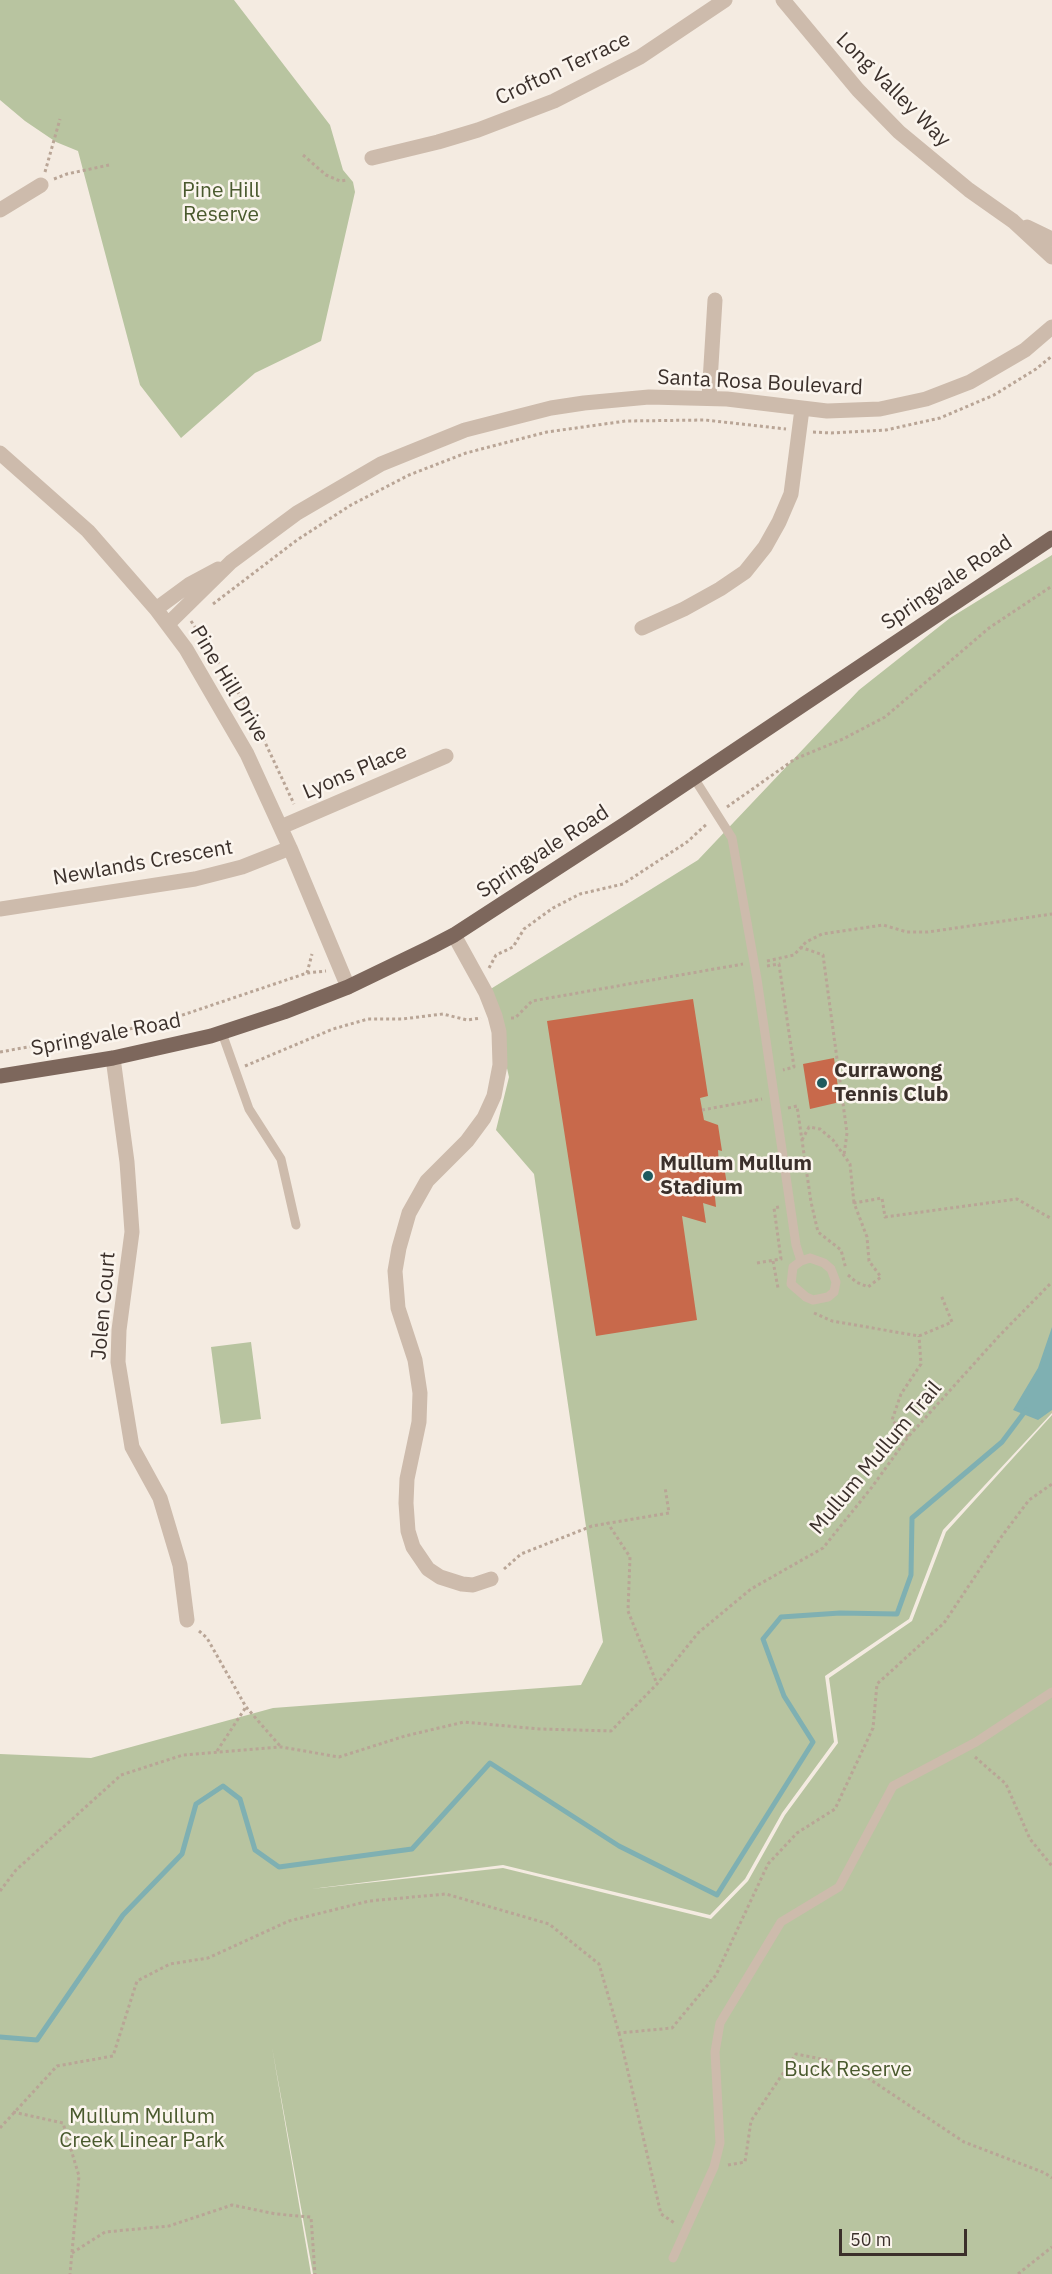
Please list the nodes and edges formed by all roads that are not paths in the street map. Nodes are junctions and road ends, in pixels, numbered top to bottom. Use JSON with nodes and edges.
{"nodes":[{"id":1,"x":725,"y":0,"type":"edge"},
{"id":2,"x":783,"y":0,"type":"edge"},
{"id":3,"x":372,"y":158,"type":"dead end"},
{"id":4,"x":41,"y":185,"type":"road end"},
{"id":5,"x":0,"y":210,"type":"edge"},
{"id":6,"x":1013,"y":221,"type":"junction"},
{"id":7,"x":1052,"y":239,"type":"edge"},
{"id":8,"x":1052,"y":257,"type":"edge"},
{"id":9,"x":715,"y":300,"type":"dead end"},
{"id":10,"x":1052,"y":327,"type":"edge"},
{"id":11,"x":709,"y":398,"type":"junction"},
{"id":12,"x":802,"y":409,"type":"junction"},
{"id":13,"x":0,"y":453,"type":"edge"},
{"id":14,"x":1052,"y":538,"type":"edge"},
{"id":15,"x":231,"y":562,"type":"junction"},
{"id":16,"x":156,"y":609,"type":"junction"},
{"id":17,"x":168,"y":624,"type":"junction"},
{"id":18,"x":642,"y":628,"type":"dead end"},
{"id":19,"x":446,"y":756,"type":"dead end"},
{"id":20,"x":694,"y":778,"type":"junction"},
{"id":21,"x":281,"y":827,"type":"junction"},
{"id":22,"x":290,"y":848,"type":"junction"},
{"id":23,"x":0,"y":909,"type":"edge"},
{"id":24,"x":454,"y":935,"type":"junction"},
{"id":25,"x":348,"y":987,"type":"junction"},
{"id":26,"x":222,"y":1033,"type":"junction"},
{"id":27,"x":113,"y":1058,"type":"junction"},
{"id":28,"x":0,"y":1076,"type":"edge"},
{"id":29,"x":296,"y":1225,"type":"dead end"},
{"id":30,"x":801,"y":1261,"type":"junction"},
{"id":31,"x":491,"y":1579,"type":"road end"},
{"id":32,"x":187,"y":1620,"type":"road end"},
{"id":33,"x":1052,"y":1692,"type":"edge"},
{"id":34,"x":673,"y":2258,"type":"dead end"}],
"edges":[{"from":1,"to":3,"type":"street","name":"Crofton Terrace"},
{"from":2,"to":6,"type":"street","name":"Long Valley Way"},
{"from":4,"to":5,"type":"street"},
{"from":6,"to":7,"type":"street","name":"Long Valley Way"},
{"from":6,"to":8,"type":"street","name":"Long Valley Way"},
{"from":9,"to":11,"type":"street"},
{"from":10,"to":12,"type":"street","name":"Santa Rosa Boulevard"},
{"from":11,"to":12,"type":"street","name":"Santa Rosa Boulevard"},
{"from":11,"to":15,"type":"street","name":"Santa Rosa Boulevard"},
{"from":12,"to":18,"type":"street"},
{"from":13,"to":16,"type":"street","name":"Pine Hill Drive"},
{"from":14,"to":20,"type":"main road","name":"Springvale Road"},
{"from":15,"to":16,"type":"street","name":"Santa Rosa Boulevard"},
{"from":15,"to":17,"type":"street","name":"Santa Rosa Boulevard"},
{"from":16,"to":17,"type":"street","name":"Pine Hill Drive"},
{"from":17,"to":21,"type":"street","name":"Pine Hill Drive"},
{"from":19,"to":21,"type":"street","name":"Lyons Place"},
{"from":20,"to":24,"type":"main road","name":"Springvale Road"},
{"from":20,"to":30,"type":"lane"},
{"from":21,"to":22,"type":"street","name":"Pine Hill Drive"},
{"from":22,"to":23,"type":"street","name":"Newlands Crescent"},
{"from":22,"to":25,"type":"street","name":"Pine Hill Drive"},
{"from":24,"to":25,"type":"main road","name":"Springvale Road"},
{"from":24,"to":31,"type":"street"},
{"from":25,"to":26,"type":"main road","name":"Springvale Road"},
{"from":26,"to":27,"type":"main road","name":"Springvale Road"},
{"from":26,"to":29,"type":"lane"},
{"from":27,"to":28,"type":"main road","name":"Springvale Road"},
{"from":27,"to":32,"type":"street","name":"Jolen Court"},
{"from":30,"to":30,"type":"lane"},
{"from":33,"to":34,"type":"lane"}]}
